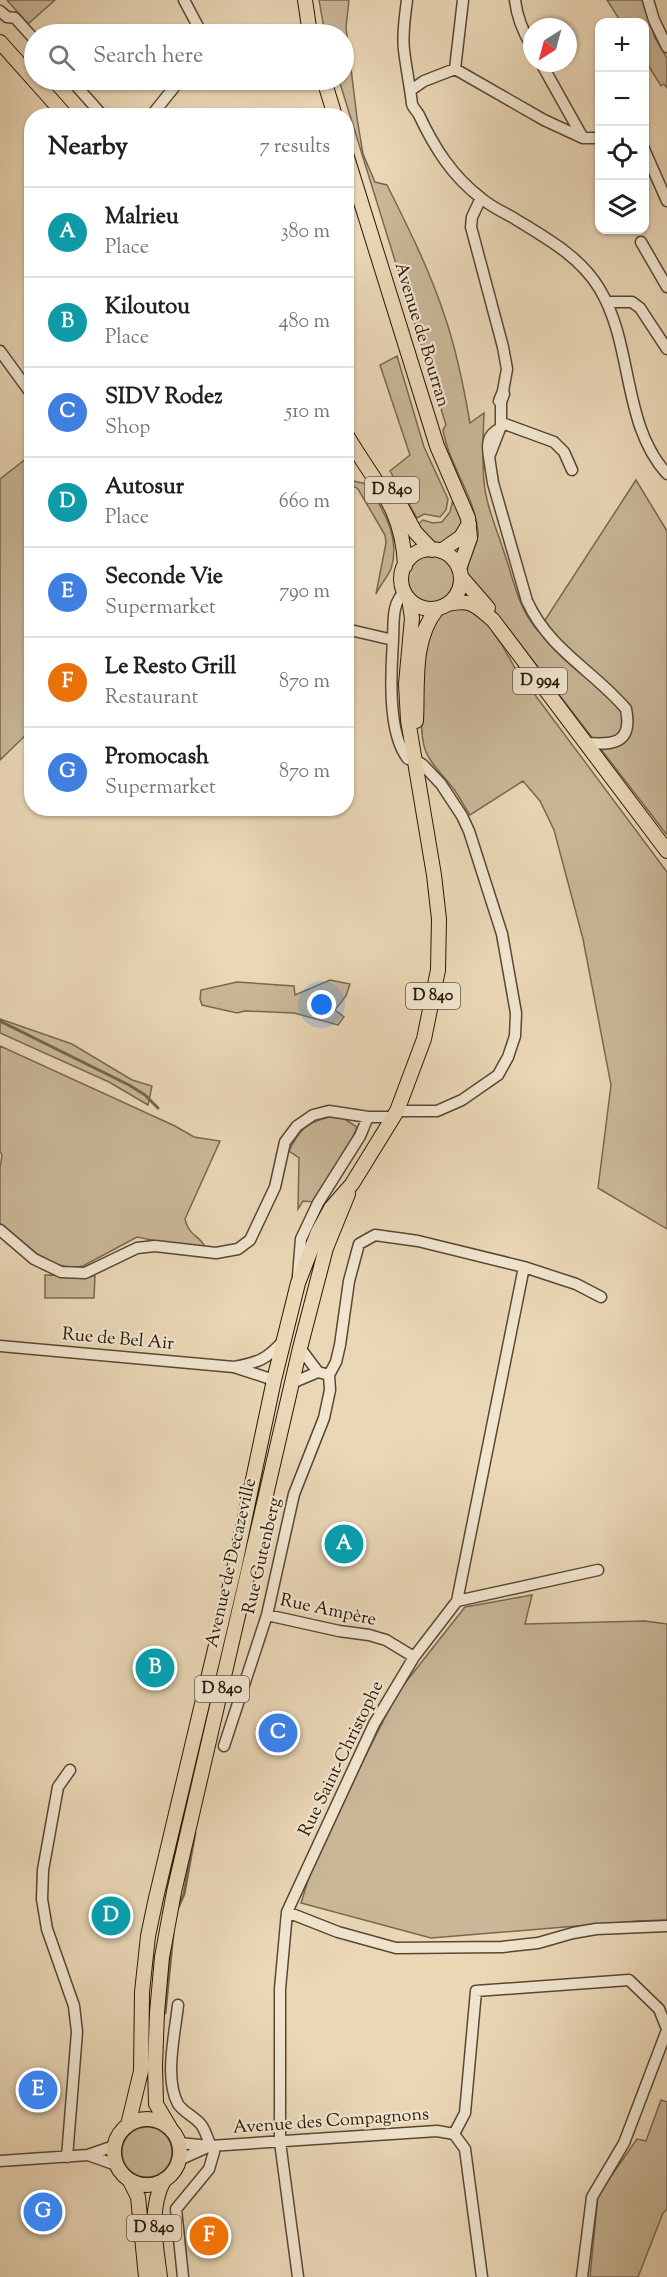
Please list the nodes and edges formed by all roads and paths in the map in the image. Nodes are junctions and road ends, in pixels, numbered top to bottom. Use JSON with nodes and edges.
{"nodes":[{"id":1,"x":184,"y":0,"type":"edge"},
{"id":2,"x":304,"y":0,"type":"edge"},
{"id":3,"x":407,"y":0,"type":"edge"},
{"id":4,"x":463,"y":0,"type":"edge"},
{"id":5,"x":515,"y":0,"type":"edge"},
{"id":6,"x":648,"y":0,"type":"edge"},
{"id":7,"x":0,"y":11,"type":"edge"},
{"id":8,"x":197,"y":24,"type":"edge"},
{"id":9,"x":308,"y":24,"type":"edge"},
{"id":10,"x":24,"y":28,"type":"edge"},
{"id":11,"x":523,"y":30,"type":"edge"},
{"id":12,"x":0,"y":42,"type":"edge"},
{"id":13,"x":667,"y":47,"type":"edge"},
{"id":14,"x":24,"y":69,"type":"edge"},
{"id":15,"x":455,"y":69,"type":"junction"},
{"id":16,"x":546,"y":72,"type":"edge"},
{"id":17,"x":43,"y":90,"type":"edge"},
{"id":18,"x":79,"y":90,"type":"edge"},
{"id":19,"x":172,"y":90,"type":"edge"},
{"id":20,"x":327,"y":90,"type":"edge"},
{"id":21,"x":411,"y":90,"type":"junction"},
{"id":22,"x":59,"y":108,"type":"edge"},
{"id":23,"x":96,"y":108,"type":"edge"},
{"id":24,"x":157,"y":108,"type":"edge"},
{"id":25,"x":333,"y":108,"type":"edge"},
{"id":26,"x":583,"y":138,"type":"junction"},
{"id":27,"x":595,"y":138,"type":"edge"},
{"id":28,"x":649,"y":158,"type":"edge"},
{"id":29,"x":354,"y":180,"type":"edge"},
{"id":30,"x":481,"y":198,"type":"junction"},
{"id":31,"x":667,"y":201,"type":"edge"},
{"id":32,"x":641,"y":242,"type":"dead end"},
{"id":33,"x":667,"y":287,"type":"edge"},
{"id":34,"x":607,"y":302,"type":"junction"},
{"id":35,"x":667,"y":349,"type":"edge"},
{"id":36,"x":0,"y":351,"type":"edge"},
{"id":37,"x":24,"y":384,"type":"edge"},
{"id":38,"x":500,"y":426,"type":"junction"},
{"id":39,"x":354,"y":443,"type":"edge"},
{"id":40,"x":354,"y":446,"type":"edge"},
{"id":41,"x":572,"y":470,"type":"dead end"},
{"id":42,"x":667,"y":474,"type":"edge"},
{"id":43,"x":469,"y":524,"type":"junction"},
{"id":44,"x":436,"y":550,"type":"junction"},
{"id":45,"x":405,"y":566,"type":"junction"},
{"id":46,"x":460,"y":574,"type":"junction"},
{"id":47,"x":407,"y":596,"type":"junction"},
{"id":48,"x":442,"y":607,"type":"junction"},
{"id":49,"x":493,"y":620,"type":"junction"},
{"id":50,"x":354,"y":631,"type":"edge"},
{"id":51,"x":393,"y":640,"type":"junction"},
{"id":52,"x":586,"y":743,"type":"junction"},
{"id":53,"x":414,"y":759,"type":"junction"},
{"id":54,"x":667,"y":850,"type":"edge"},
{"id":55,"x":395,"y":1114,"type":"junction"},
{"id":56,"x":368,"y":1117,"type":"junction"},
{"id":57,"x":352,"y":1184,"type":"junction"},
{"id":58,"x":0,"y":1230,"type":"edge"},
{"id":59,"x":524,"y":1267,"type":"junction"},
{"id":60,"x":298,"y":1283,"type":"junction"},
{"id":61,"x":601,"y":1297,"type":"dead end"},
{"id":62,"x":283,"y":1341,"type":"junction"},
{"id":63,"x":0,"y":1346,"type":"edge"},
{"id":64,"x":300,"y":1348,"type":"junction"},
{"id":65,"x":234,"y":1366,"type":"junction"},
{"id":66,"x":318,"y":1372,"type":"junction"},
{"id":67,"x":329,"y":1375,"type":"junction"},
{"id":68,"x":274,"y":1380,"type":"junction"},
{"id":69,"x":292,"y":1383,"type":"junction"},
{"id":70,"x":598,"y":1569,"type":"dead end"},
{"id":71,"x":457,"y":1601,"type":"junction"},
{"id":72,"x":267,"y":1615,"type":"junction"},
{"id":73,"x":414,"y":1657,"type":"junction"},
{"id":74,"x":224,"y":1746,"type":"dead end"},
{"id":75,"x":70,"y":1770,"type":"dead end"},
{"id":76,"x":287,"y":1912,"type":"junction"},
{"id":77,"x":667,"y":1926,"type":"edge"},
{"id":78,"x":178,"y":2005,"type":"dead end"},
{"id":79,"x":667,"y":2030,"type":"edge"},
{"id":80,"x":128,"y":2125,"type":"junction"},
{"id":81,"x":454,"y":2134,"type":"junction"},
{"id":82,"x":175,"y":2137,"type":"junction"},
{"id":83,"x":280,"y":2142,"type":"junction"},
{"id":84,"x":114,"y":2146,"type":"junction"},
{"id":85,"x":210,"y":2146,"type":"junction"},
{"id":86,"x":88,"y":2155,"type":"junction"},
{"id":87,"x":67,"y":2157,"type":"junction"},
{"id":88,"x":179,"y":2160,"type":"junction"},
{"id":89,"x":0,"y":2161,"type":"edge"},
{"id":90,"x":116,"y":2165,"type":"junction"},
{"id":91,"x":165,"y":2180,"type":"junction"},
{"id":92,"x":130,"y":2181,"type":"junction"},
{"id":93,"x":482,"y":2276,"type":"edge"},
{"id":94,"x":147,"y":2277,"type":"edge"},
{"id":95,"x":160,"y":2277,"type":"edge"},
{"id":96,"x":183,"y":2277,"type":"edge"},
{"id":97,"x":298,"y":2277,"type":"edge"},
{"id":98,"x":582,"y":2277,"type":"edge"}],
"edges":[{"from":1,"to":8,"type":"street"},
{"from":2,"to":9,"type":"main road"},
{"from":3,"to":21,"type":"street"},
{"from":4,"to":15,"type":"street"},
{"from":5,"to":11,"type":"street"},
{"from":6,"to":13,"type":"street"},
{"from":7,"to":10,"type":"street"},
{"from":12,"to":14,"type":"main road"},
{"from":15,"to":21,"type":"street"},
{"from":15,"to":26,"type":"street"},
{"from":16,"to":26,"type":"street"},
{"from":17,"to":22,"type":"main road"},
{"from":18,"to":23,"type":"street"},
{"from":19,"to":24,"type":"street"},
{"from":20,"to":25,"type":"main road"},
{"from":21,"to":30,"type":"street"},
{"from":26,"to":27,"type":"street"},
{"from":28,"to":31,"type":"street"},
{"from":29,"to":43,"type":"main road","name":"Avenue de Bourran"},
{"from":30,"to":34,"type":"street"},
{"from":30,"to":38,"type":"street"},
{"from":32,"to":33,"type":"street"},
{"from":34,"to":35,"type":"street"},
{"from":34,"to":42,"type":"street"},
{"from":36,"to":37,"type":"street"},
{"from":38,"to":41,"type":"street"},
{"from":38,"to":52,"type":"street"},
{"from":39,"to":44,"type":"main road","number":"D 840"},
{"from":40,"to":45,"type":"main road","number":"D 840"},
{"from":43,"to":44,"type":"main road"},
{"from":43,"to":46,"type":"main road"},
{"from":44,"to":45,"type":"main road"},
{"from":44,"to":46,"type":"main road"},
{"from":45,"to":47,"type":"main road"},
{"from":46,"to":48,"type":"main road"},
{"from":46,"to":49,"type":"main road","number":"D 994"},
{"from":47,"to":48,"type":"main road"},
{"from":47,"to":51,"type":"street"},
{"from":47,"to":53,"type":"main road","name":"Avenue de Decazeville","number":"D 840"},
{"from":48,"to":49,"type":"main road","number":"D 994"},
{"from":48,"to":53,"type":"main road","name":"Avenue de Decazeville","number":"D 840"},
{"from":49,"to":52,"type":"main road","number":"D 994"},
{"from":50,"to":51,"type":"street"},
{"from":51,"to":53,"type":"street"},
{"from":52,"to":54,"type":"main road","number":"D 994"},
{"from":53,"to":55,"type":"main road","name":"Avenue de Decazeville","number":"D 840"},
{"from":53,"to":55,"type":"street"},
{"from":55,"to":56,"type":"street"},
{"from":55,"to":57,"type":"main road","name":"Avenue de Decazeville","number":"D 840"},
{"from":56,"to":58,"type":"street"},
{"from":56,"to":60,"type":"street"},
{"from":57,"to":60,"type":"main road","name":"Avenue de Decazeville","number":"D 840"},
{"from":57,"to":64,"type":"main road","name":"Avenue de Decazeville","number":"D 840"},
{"from":59,"to":61,"type":"street"},
{"from":59,"to":67,"type":"street","name":"Rue Gutenberg"},
{"from":59,"to":71,"type":"street","name":"Rue Saint-Christophe"},
{"from":60,"to":62,"type":"main road","name":"Avenue de Decazeville","number":"D 840"},
{"from":62,"to":65,"type":"street","name":"Rue de Bel Air"},
{"from":62,"to":68,"type":"main road","name":"Avenue de Decazeville","number":"D 840"},
{"from":63,"to":65,"type":"street","name":"Rue de Bel Air"},
{"from":64,"to":66,"type":"street"},
{"from":64,"to":69,"type":"main road","name":"Avenue de Decazeville","number":"D 840"},
{"from":65,"to":68,"type":"street","name":"Rue de Bel Air"},
{"from":66,"to":67,"type":"street"},
{"from":66,"to":69,"type":"street"},
{"from":67,"to":72,"type":"street","name":"Rue Gutenberg"},
{"from":68,"to":80,"type":"main road","name":"Avenue de Decazeville","number":"D 840"},
{"from":69,"to":82,"type":"main road","name":"Avenue de Decazeville","number":"D 840"},
{"from":70,"to":71,"type":"street"},
{"from":71,"to":73,"type":"street","name":"Rue Saint-Christophe"},
{"from":72,"to":73,"type":"street","name":"Rue Ampère"},
{"from":72,"to":74,"type":"street","name":"Rue Gutenberg"},
{"from":73,"to":76,"type":"street","name":"Rue Saint-Christophe"},
{"from":75,"to":87,"type":"street"},
{"from":76,"to":77,"type":"street"},
{"from":76,"to":83,"type":"street","name":"Rue Saint-Christophe"},
{"from":78,"to":85,"type":"street"},
{"from":79,"to":81,"type":"street"},
{"from":79,"to":98,"type":"street"},
{"from":80,"to":82,"type":"main road"},
{"from":80,"to":84,"type":"main road"},
{"from":81,"to":83,"type":"street","name":"Avenue des Compagnons"},
{"from":81,"to":93,"type":"street"},
{"from":82,"to":85,"type":"street","name":"Avenue des Compagnons"},
{"from":82,"to":88,"type":"main road"},
{"from":83,"to":85,"type":"street","name":"Avenue des Compagnons"},
{"from":83,"to":97,"type":"street","name":"Rue Saint-Christophe"},
{"from":84,"to":86,"type":"street"},
{"from":84,"to":90,"type":"main road"},
{"from":85,"to":88,"type":"street","name":"Avenue des Compagnons"},
{"from":85,"to":96,"type":"street"},
{"from":86,"to":87,"type":"street"},
{"from":86,"to":90,"type":"street"},
{"from":87,"to":89,"type":"street"},
{"from":88,"to":91,"type":"main road"},
{"from":90,"to":92,"type":"main road"},
{"from":91,"to":92,"type":"main road"},
{"from":91,"to":95,"type":"main road","number":"D 840"},
{"from":92,"to":94,"type":"main road","number":"D 840"}]}
